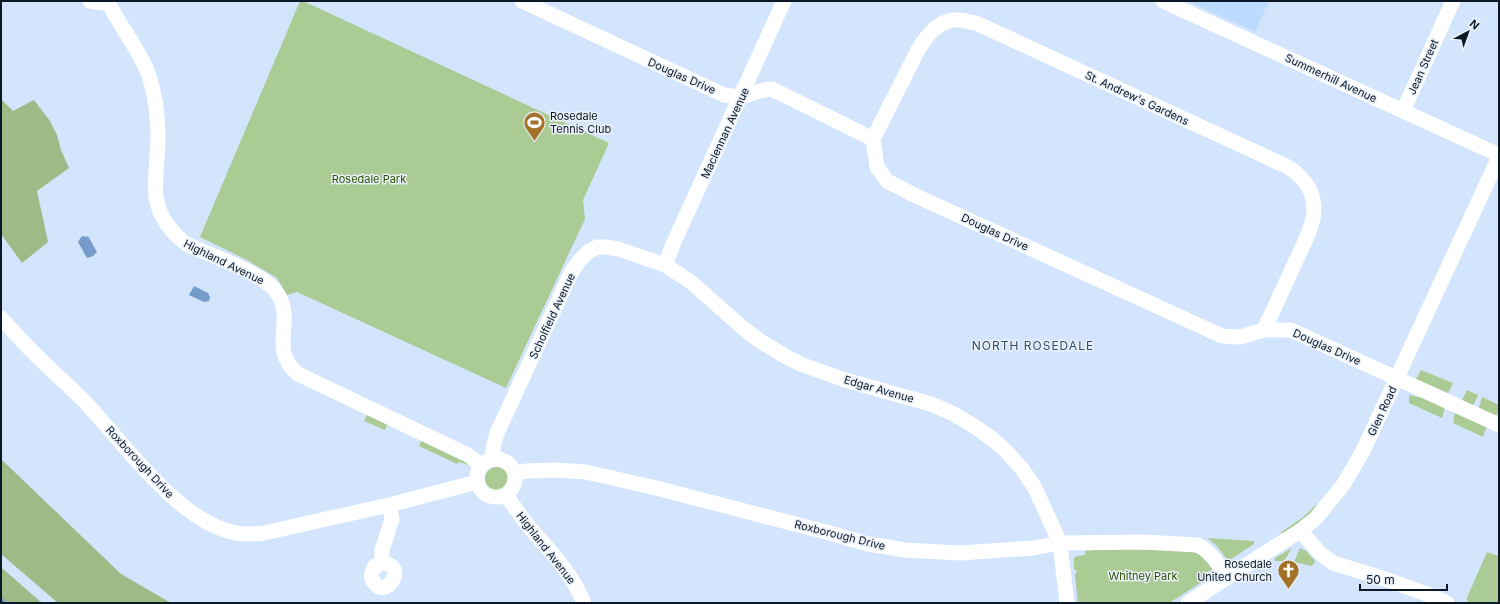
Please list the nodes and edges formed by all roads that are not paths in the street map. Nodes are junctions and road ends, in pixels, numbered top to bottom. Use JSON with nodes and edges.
{"nodes":[{"id":1,"x":90,"y":1,"type":"edge"},
{"id":2,"x":108,"y":1,"type":"edge"},
{"id":3,"x":522,"y":1,"type":"edge"},
{"id":4,"x":784,"y":1,"type":"edge"},
{"id":5,"x":1163,"y":1,"type":"edge"},
{"id":6,"x":1453,"y":1,"type":"edge"},
{"id":7,"x":742,"y":96,"type":"junction"},
{"id":8,"x":1403,"y":112,"type":"junction"},
{"id":9,"x":873,"y":139,"type":"junction"},
{"id":10,"x":1499,"y":156,"type":"edge"},
{"id":11,"x":665,"y":265,"type":"junction"},
{"id":12,"x":1,"y":318,"type":"edge"},
{"id":13,"x":1264,"y":330,"type":"junction"},
{"id":14,"x":1397,"y":378,"type":"junction"},
{"id":15,"x":1499,"y":425,"type":"edge"},
{"id":16,"x":487,"y":462,"type":"junction"},
{"id":17,"x":515,"y":474,"type":"junction"},
{"id":18,"x":477,"y":482,"type":"junction"},
{"id":19,"x":506,"y":495,"type":"junction"},
{"id":20,"x":388,"y":504,"type":"junction"},
{"id":21,"x":1300,"y":531,"type":"junction"},
{"id":22,"x":1060,"y":543,"type":"junction"},
{"id":23,"x":382,"y":563,"type":"dead end"},
{"id":24,"x":1227,"y":578,"type":"junction"},
{"id":25,"x":584,"y":603,"type":"edge"},
{"id":26,"x":1067,"y":603,"type":"edge"},
{"id":27,"x":1188,"y":603,"type":"edge"},
{"id":28,"x":1447,"y":603,"type":"edge"}],
"edges":[{"from":1,"to":2,"type":"street"},
{"from":2,"to":16,"type":"street","name":"Highland Avenue"},
{"from":3,"to":7,"type":"street","name":"Douglas Drive"},
{"from":4,"to":7,"type":"street","name":"Maclennan Avenue"},
{"from":5,"to":8,"type":"street","name":"Summerhill Avenue"},
{"from":6,"to":8,"type":"street","name":"Jean Street"},
{"from":7,"to":9,"type":"street","name":"Douglas Drive"},
{"from":7,"to":11,"type":"street","name":"Maclennan Avenue"},
{"from":8,"to":10,"type":"street","name":"Summerhill Avenue"},
{"from":9,"to":13,"type":"street","name":"Douglas Drive"},
{"from":9,"to":13,"type":"street","name":"St. Andrew's Gardens"},
{"from":10,"to":14,"type":"street","name":"Glen Road"},
{"from":11,"to":16,"type":"street","name":"Scholfield Avenue"},
{"from":11,"to":22,"type":"street","name":"Edgar Avenue"},
{"from":12,"to":20,"type":"street","name":"Roxborough Drive"},
{"from":13,"to":14,"type":"street","name":"Douglas Drive"},
{"from":14,"to":15,"type":"street","name":"Douglas Drive"},
{"from":14,"to":21,"type":"street","name":"Glen Road"},
{"from":16,"to":17,"type":"street"},
{"from":16,"to":18,"type":"street"},
{"from":17,"to":19,"type":"street"},
{"from":17,"to":22,"type":"street","name":"Roxborough Drive"},
{"from":18,"to":19,"type":"street"},
{"from":18,"to":20,"type":"street","name":"Roxborough Drive"},
{"from":19,"to":25,"type":"street","name":"Highland Avenue"},
{"from":20,"to":23,"type":"street"},
{"from":21,"to":24,"type":"street","name":"Glen Road"},
{"from":21,"to":28,"type":"street"},
{"from":22,"to":24,"type":"street","name":"Roxborough Drive"},
{"from":22,"to":26,"type":"street"},
{"from":24,"to":27,"type":"street","name":"Glen Road"}]}
